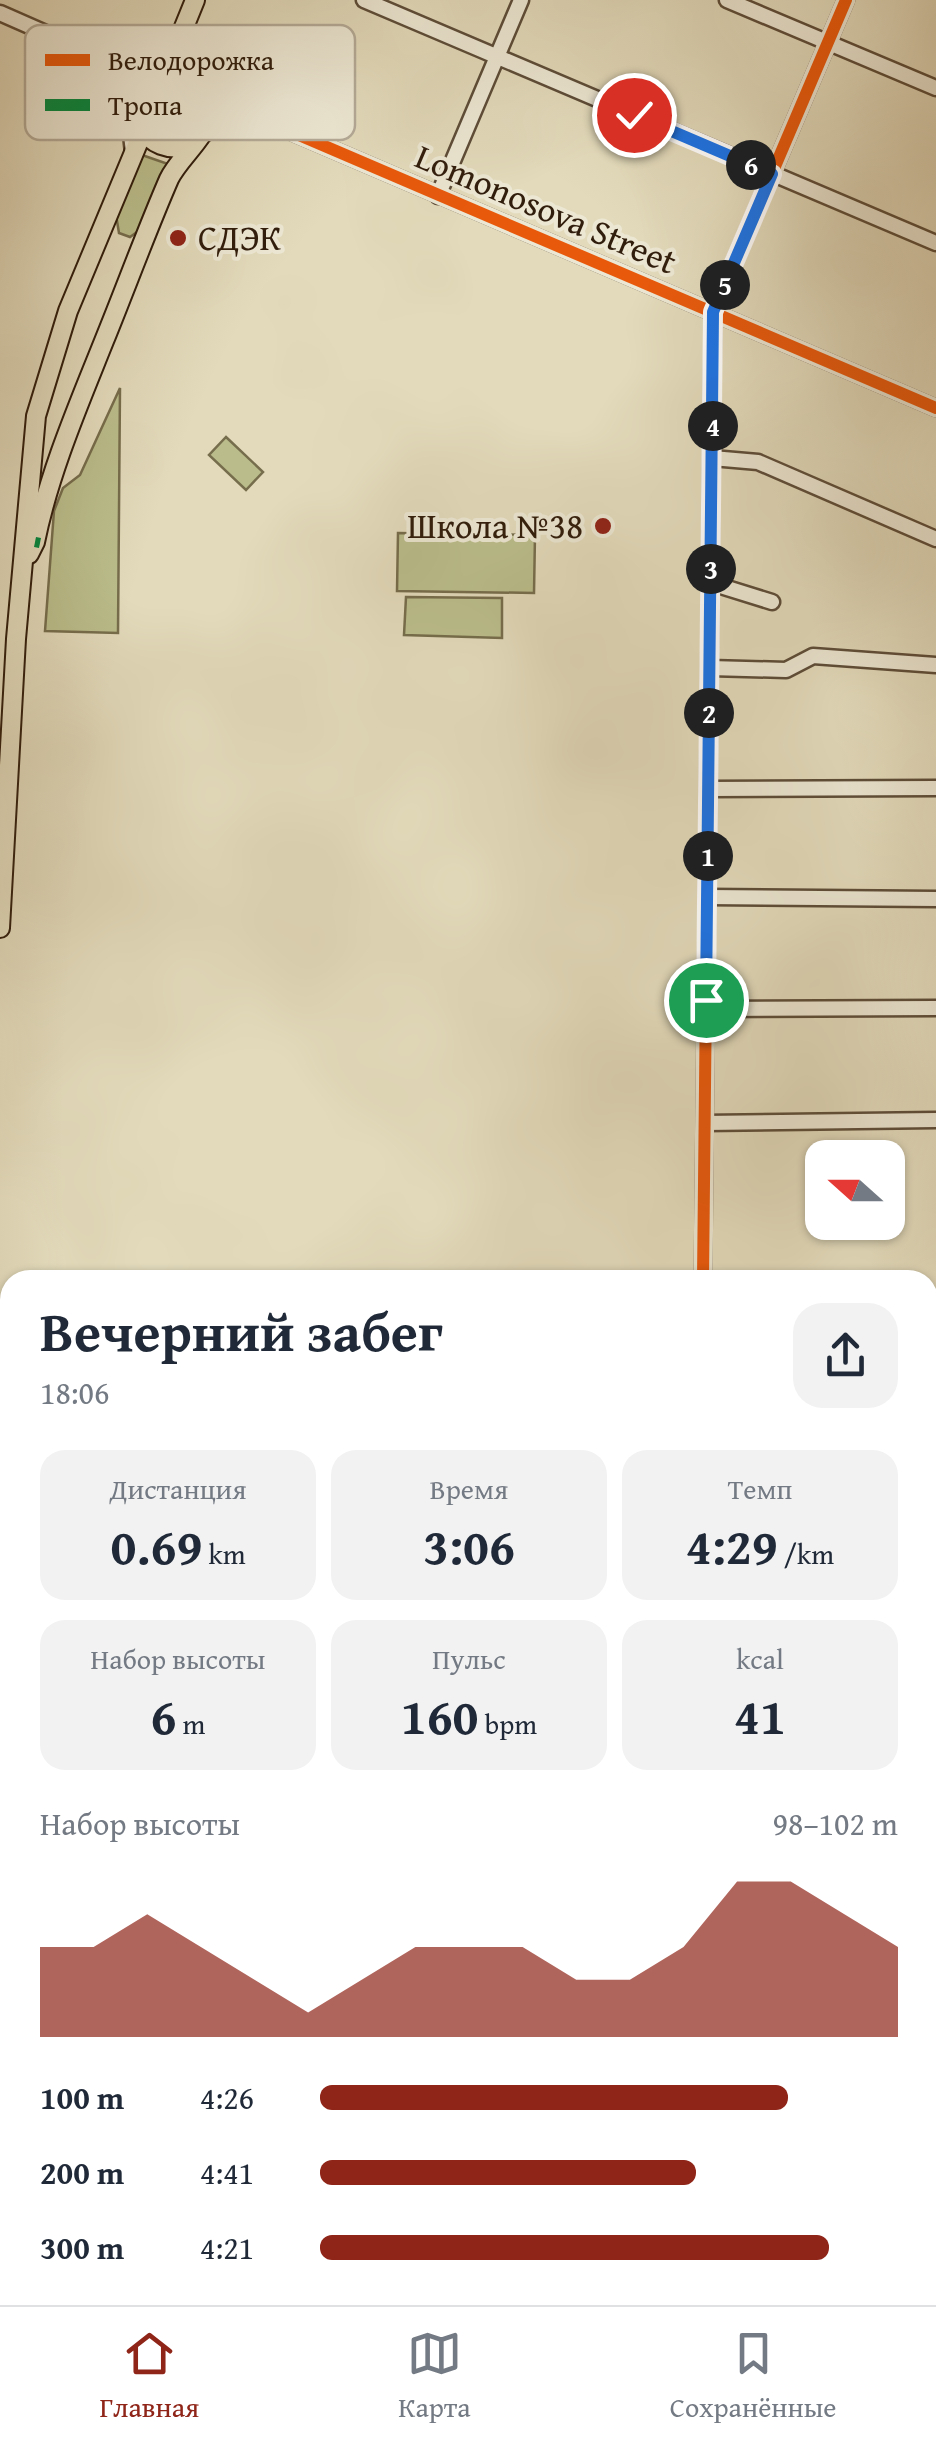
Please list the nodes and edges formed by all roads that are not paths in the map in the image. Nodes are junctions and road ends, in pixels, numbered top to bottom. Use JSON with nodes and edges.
{"nodes":[{"id":1,"x":364,"y":0,"type":"edge"},
{"id":2,"x":521,"y":0,"type":"edge"},
{"id":3,"x":728,"y":0,"type":"edge"},
{"id":4,"x":846,"y":0,"type":"edge"},
{"id":5,"x":0,"y":14,"type":"edge"},
{"id":6,"x":25,"y":25,"type":"edge"},
{"id":7,"x":828,"y":42,"type":"junction"},
{"id":8,"x":497,"y":56,"type":"junction"},
{"id":9,"x":936,"y":88,"type":"edge"},
{"id":10,"x":131,"y":140,"type":"edge"},
{"id":11,"x":140,"y":140,"type":"edge"},
{"id":12,"x":154,"y":140,"type":"edge"},
{"id":13,"x":195,"y":140,"type":"edge"},
{"id":14,"x":196,"y":140,"type":"edge"},
{"id":15,"x":307,"y":140,"type":"edge"},
{"id":16,"x":133,"y":155,"type":"junction"},
{"id":17,"x":772,"y":174,"type":"junction"},
{"id":18,"x":438,"y":196,"type":"junction"},
{"id":19,"x":936,"y":243,"type":"edge"},
{"id":20,"x":713,"y":312,"type":"junction"},
{"id":21,"x":936,"y":408,"type":"edge"},
{"id":22,"x":712,"y":458,"type":"junction"},
{"id":23,"x":936,"y":539,"type":"edge"},
{"id":24,"x":26,"y":558,"type":"junction"},
{"id":25,"x":711,"y":583,"type":"junction"},
{"id":26,"x":772,"y":602,"type":"dead end"},
{"id":27,"x":936,"y":665,"type":"edge"},
{"id":28,"x":710,"y":668,"type":"junction"},
{"id":29,"x":936,"y":788,"type":"edge"},
{"id":30,"x":708,"y":789,"type":"junction"},
{"id":31,"x":708,"y":897,"type":"junction"},
{"id":32,"x":936,"y":898,"type":"edge"},
{"id":33,"x":0,"y":928,"type":"edge"},
{"id":34,"x":706,"y":1008,"type":"junction"},
{"id":35,"x":936,"y":1008,"type":"edge"},
{"id":36,"x":936,"y":1120,"type":"edge"},
{"id":37,"x":705,"y":1122,"type":"junction"},
{"id":38,"x":703,"y":1270,"type":"edge"}],
"edges":[{"from":1,"to":8,"type":"street"},
{"from":2,"to":8,"type":"street"},
{"from":3,"to":7,"type":"street"},
{"from":4,"to":7,"type":"street"},
{"from":5,"to":6,"type":"street"},
{"from":7,"to":9,"type":"street"},
{"from":7,"to":17,"type":"street"},
{"from":8,"to":17,"type":"street"},
{"from":8,"to":18,"type":"street"},
{"from":10,"to":16,"type":"street"},
{"from":11,"to":16,"type":"main road"},
{"from":12,"to":13,"type":"main road"},
{"from":14,"to":24,"type":"main road"},
{"from":15,"to":18,"type":"street","name":"Lomonosova Street"},
{"from":16,"to":24,"type":"main road"},
{"from":17,"to":19,"type":"street"},
{"from":17,"to":20,"type":"street"},
{"from":18,"to":20,"type":"street","name":"Lomonosova Street"},
{"from":20,"to":21,"type":"street","name":"Lomonosova Street"},
{"from":20,"to":22,"type":"street"},
{"from":22,"to":23,"type":"street"},
{"from":22,"to":25,"type":"street"},
{"from":24,"to":33,"type":"main road"},
{"from":25,"to":26,"type":"street"},
{"from":25,"to":28,"type":"street"},
{"from":27,"to":28,"type":"street"},
{"from":28,"to":30,"type":"street"},
{"from":29,"to":30,"type":"street"},
{"from":30,"to":31,"type":"street"},
{"from":31,"to":32,"type":"street"},
{"from":31,"to":34,"type":"street"},
{"from":34,"to":35,"type":"street"},
{"from":34,"to":37,"type":"street"},
{"from":36,"to":37,"type":"street"},
{"from":37,"to":38,"type":"street"}]}
